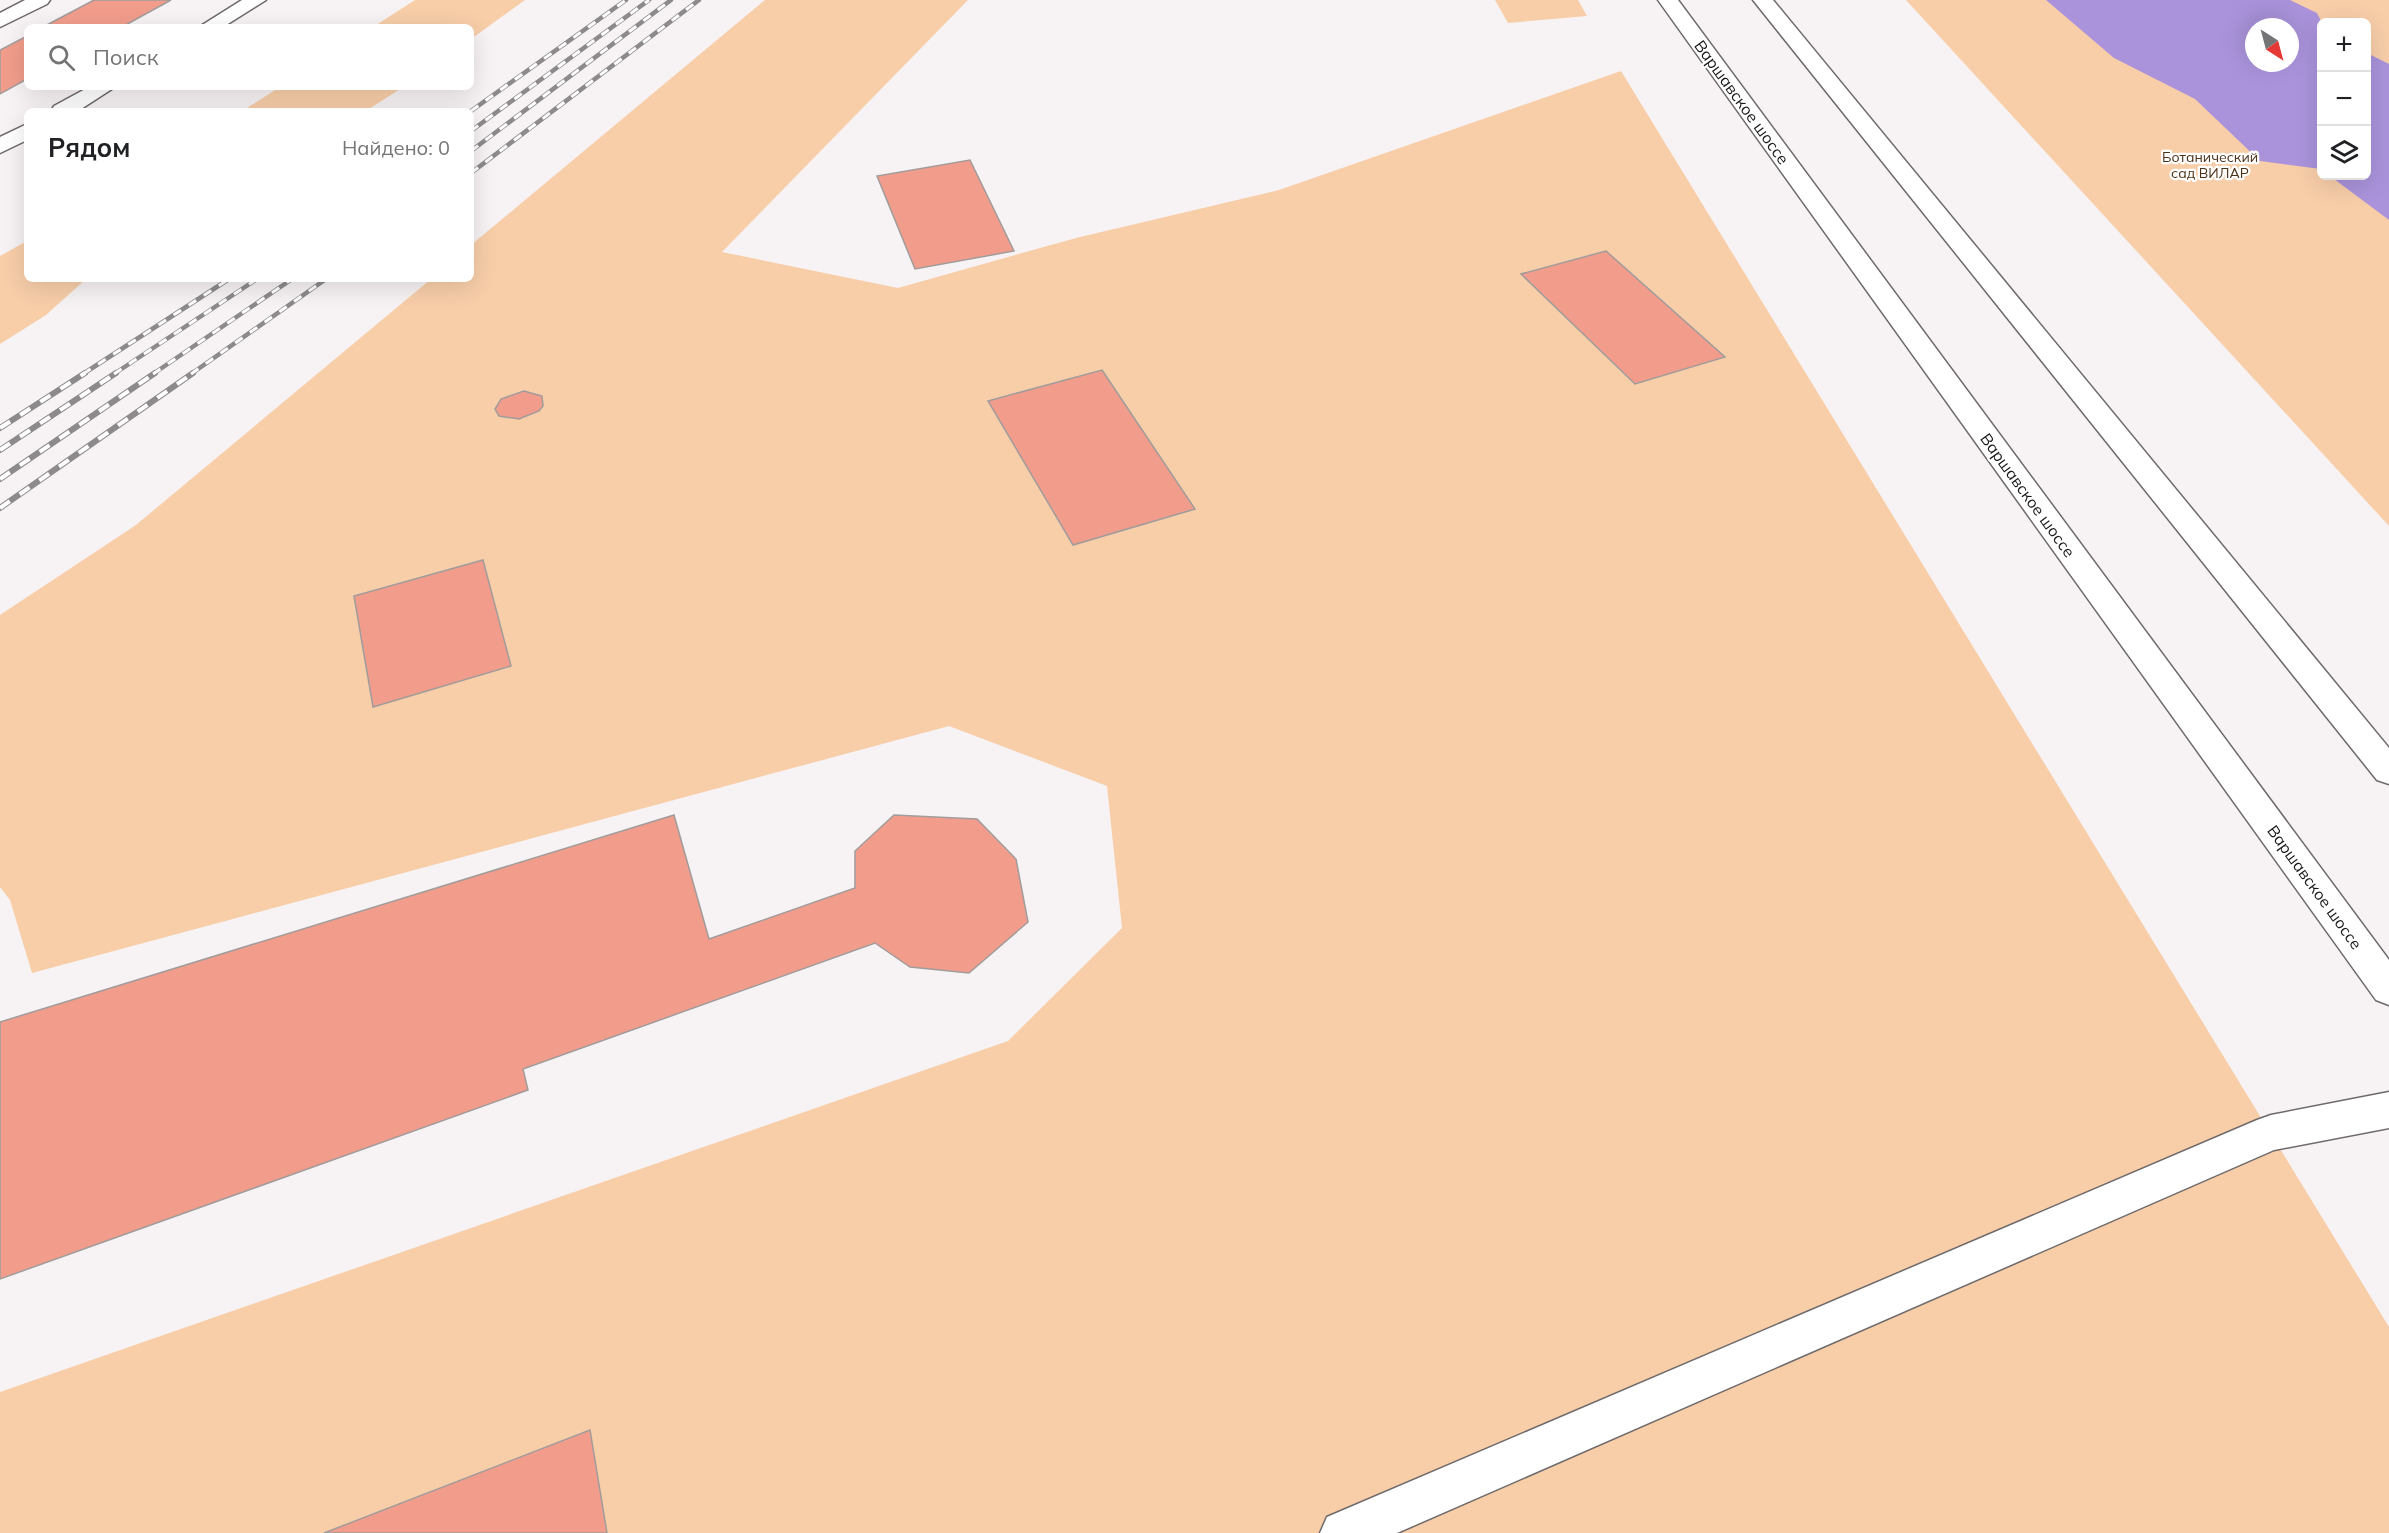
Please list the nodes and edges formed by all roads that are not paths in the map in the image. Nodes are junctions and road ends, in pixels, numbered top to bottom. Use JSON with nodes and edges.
{"nodes":[{"id":1,"x":40,"y":0,"type":"edge"},
{"id":2,"x":256,"y":0,"type":"edge"},
{"id":3,"x":1668,"y":0,"type":"edge"},
{"id":4,"x":1763,"y":0,"type":"edge"},
{"id":5,"x":0,"y":21,"type":"edge"},
{"id":6,"x":213,"y":24,"type":"edge"},
{"id":7,"x":99,"y":90,"type":"edge"},
{"id":8,"x":67,"y":108,"type":"edge"},
{"id":9,"x":24,"y":133,"type":"edge"},
{"id":10,"x":0,"y":146,"type":"edge"},
{"id":11,"x":2389,"y":771,"type":"edge"},
{"id":12,"x":2389,"y":989,"type":"edge"},
{"id":13,"x":2389,"y":1110,"type":"edge"},
{"id":14,"x":1342,"y":1533,"type":"edge"}],
"edges":[{"from":1,"to":5,"type":"main road"},
{"from":2,"to":6,"type":"main road"},
{"from":3,"to":12,"type":"main road","name":"Варшавское шоссе"},
{"from":4,"to":11,"type":"main road"},
{"from":7,"to":8,"type":"main road"},
{"from":9,"to":10,"type":"main road"},
{"from":13,"to":14,"type":"main road"}]}
